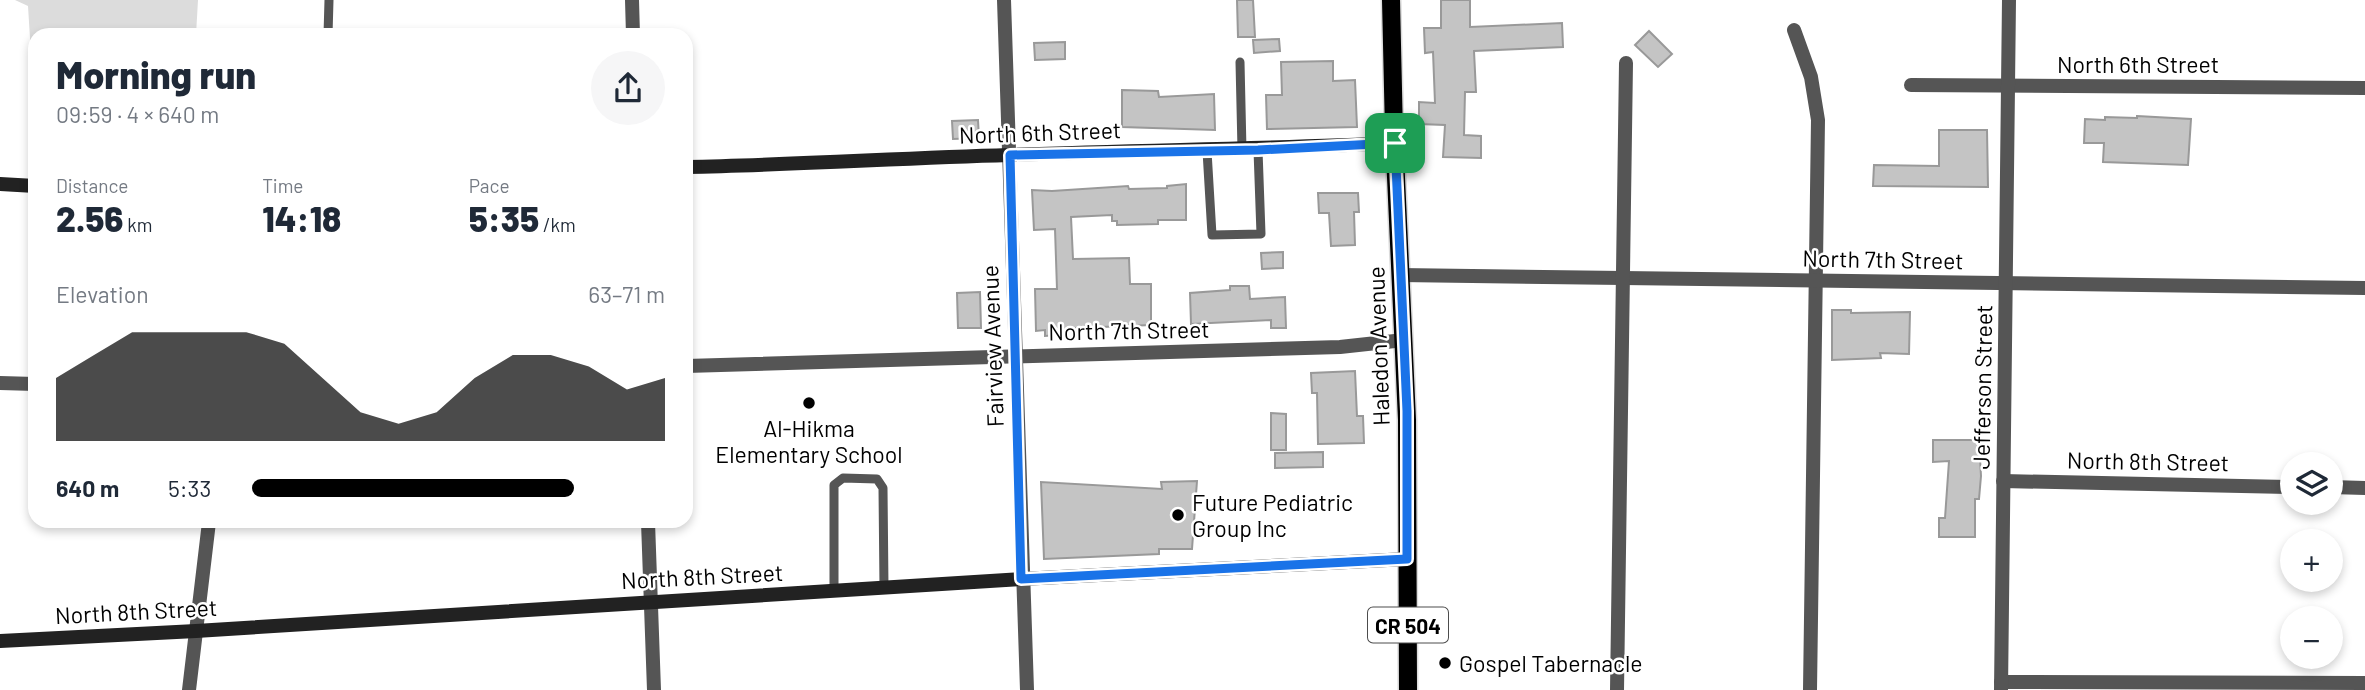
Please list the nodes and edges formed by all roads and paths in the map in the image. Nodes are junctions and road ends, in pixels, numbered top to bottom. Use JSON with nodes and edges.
{"nodes":[{"id":1,"x":328,"y":0,"type":"edge"},
{"id":2,"x":632,"y":0,"type":"edge"},
{"id":3,"x":1004,"y":0,"type":"edge"},
{"id":4,"x":1391,"y":0,"type":"edge"},
{"id":5,"x":2009,"y":0,"type":"edge"},
{"id":6,"x":328,"y":28,"type":"edge"},
{"id":7,"x":633,"y":28,"type":"edge"},
{"id":8,"x":1794,"y":30,"type":"dead end"},
{"id":9,"x":1240,"y":62,"type":"dead end"},
{"id":10,"x":1626,"y":63,"type":"dead end"},
{"id":11,"x":1911,"y":85,"type":"dead end"},
{"id":12,"x":2008,"y":85,"type":"junction"},
{"id":13,"x":2365,"y":88,"type":"edge"},
{"id":14,"x":1395,"y":143,"type":"junction"},
{"id":15,"x":1207,"y":150,"type":"junction"},
{"id":16,"x":1242,"y":150,"type":"junction"},
{"id":17,"x":1258,"y":150,"type":"junction"},
{"id":18,"x":1010,"y":155,"type":"junction"},
{"id":19,"x":693,"y":167,"type":"edge"},
{"id":20,"x":0,"y":184,"type":"edge"},
{"id":21,"x":28,"y":186,"type":"edge"},
{"id":22,"x":1400,"y":275,"type":"junction"},
{"id":23,"x":1622,"y":279,"type":"junction"},
{"id":24,"x":1815,"y":281,"type":"junction"},
{"id":25,"x":2006,"y":283,"type":"junction"},
{"id":26,"x":2365,"y":288,"type":"edge"},
{"id":27,"x":1404,"y":340,"type":"junction"},
{"id":28,"x":1015,"y":356,"type":"junction"},
{"id":29,"x":693,"y":366,"type":"edge"},
{"id":30,"x":0,"y":383,"type":"edge"},
{"id":31,"x":28,"y":384,"type":"edge"},
{"id":32,"x":2003,"y":481,"type":"junction"},
{"id":33,"x":2280,"y":486,"type":"edge"},
{"id":34,"x":2343,"y":487,"type":"edge"},
{"id":35,"x":2365,"y":488,"type":"edge"},
{"id":36,"x":208,"y":528,"type":"edge"},
{"id":37,"x":648,"y":528,"type":"edge"},
{"id":38,"x":1407,"y":559,"type":"junction"},
{"id":39,"x":1021,"y":579,"type":"junction"},
{"id":40,"x":884,"y":588,"type":"junction"},
{"id":41,"x":834,"y":592,"type":"junction"},
{"id":42,"x":650,"y":602,"type":"junction"},
{"id":43,"x":195,"y":631,"type":"junction"},
{"id":44,"x":0,"y":641,"type":"edge"},
{"id":45,"x":2365,"y":684,"type":"edge"},
{"id":46,"x":2001,"y":686,"type":"edge"},
{"id":47,"x":189,"y":690,"type":"edge"},
{"id":48,"x":654,"y":690,"type":"edge"},
{"id":49,"x":1027,"y":690,"type":"edge"},
{"id":50,"x":1408,"y":690,"type":"edge"},
{"id":51,"x":1617,"y":690,"type":"edge"},
{"id":52,"x":1810,"y":690,"type":"edge"}],
"edges":[{"from":1,"to":6,"type":"lane"},
{"from":2,"to":7,"type":"street"},
{"from":3,"to":18,"type":"street","name":"Fairview Avenue"},
{"from":4,"to":14,"type":"main road","name":"Haledon Avenue","number":"CR 504"},
{"from":5,"to":12,"type":"street","name":"Jefferson Street"},
{"from":8,"to":24,"type":"street"},
{"from":9,"to":16,"type":"lane"},
{"from":10,"to":23,"type":"street"},
{"from":11,"to":12,"type":"street","name":"North 6th Street"},
{"from":12,"to":13,"type":"street","name":"North 6th Street"},
{"from":12,"to":25,"type":"street","name":"Jefferson Street"},
{"from":14,"to":17,"type":"street","name":"North 6th Street"},
{"from":14,"to":22,"type":"main road","name":"Haledon Avenue","number":"CR 504"},
{"from":15,"to":16,"type":"street","name":"North 6th Street"},
{"from":15,"to":17,"type":"lane"},
{"from":15,"to":18,"type":"street","name":"North 6th Street"},
{"from":16,"to":17,"type":"street","name":"North 6th Street"},
{"from":18,"to":19,"type":"street","name":"North 6th Street"},
{"from":18,"to":28,"type":"street","name":"Fairview Avenue"},
{"from":20,"to":21,"type":"street"},
{"from":22,"to":23,"type":"street","name":"North 7th Street"},
{"from":22,"to":27,"type":"main road","name":"Haledon Avenue","number":"CR 504"},
{"from":23,"to":24,"type":"street","name":"North 7th Street"},
{"from":23,"to":51,"type":"street"},
{"from":24,"to":25,"type":"street","name":"North 7th Street"},
{"from":24,"to":52,"type":"street"},
{"from":25,"to":26,"type":"street","name":"North 7th Street"},
{"from":25,"to":32,"type":"street","name":"Jefferson Street"},
{"from":27,"to":28,"type":"street","name":"North 7th Street"},
{"from":27,"to":38,"type":"main road","name":"Haledon Avenue","number":"CR 504"},
{"from":28,"to":29,"type":"street","name":"North 7th Street"},
{"from":28,"to":39,"type":"street","name":"Fairview Avenue"},
{"from":30,"to":31,"type":"street"},
{"from":32,"to":33,"type":"street","name":"North 8th Street"},
{"from":32,"to":46,"type":"street","name":"Jefferson Street"},
{"from":34,"to":35,"type":"street"},
{"from":36,"to":43,"type":"street"},
{"from":37,"to":42,"type":"street"},
{"from":38,"to":39,"type":"street","name":"North 8th Street"},
{"from":38,"to":50,"type":"main road","name":"Haledon Avenue","number":"CR 504"},
{"from":39,"to":40,"type":"street","name":"North 8th Street"},
{"from":39,"to":49,"type":"street","name":"Fairview Avenue"},
{"from":40,"to":41,"type":"street","name":"North 8th Street"},
{"from":40,"to":41,"type":"lane"},
{"from":41,"to":42,"type":"street","name":"North 8th Street"},
{"from":42,"to":43,"type":"street","name":"North 8th Street"},
{"from":42,"to":48,"type":"street"},
{"from":43,"to":44,"type":"street","name":"North 8th Street"},
{"from":43,"to":47,"type":"street"},
{"from":45,"to":46,"type":"street"}]}
